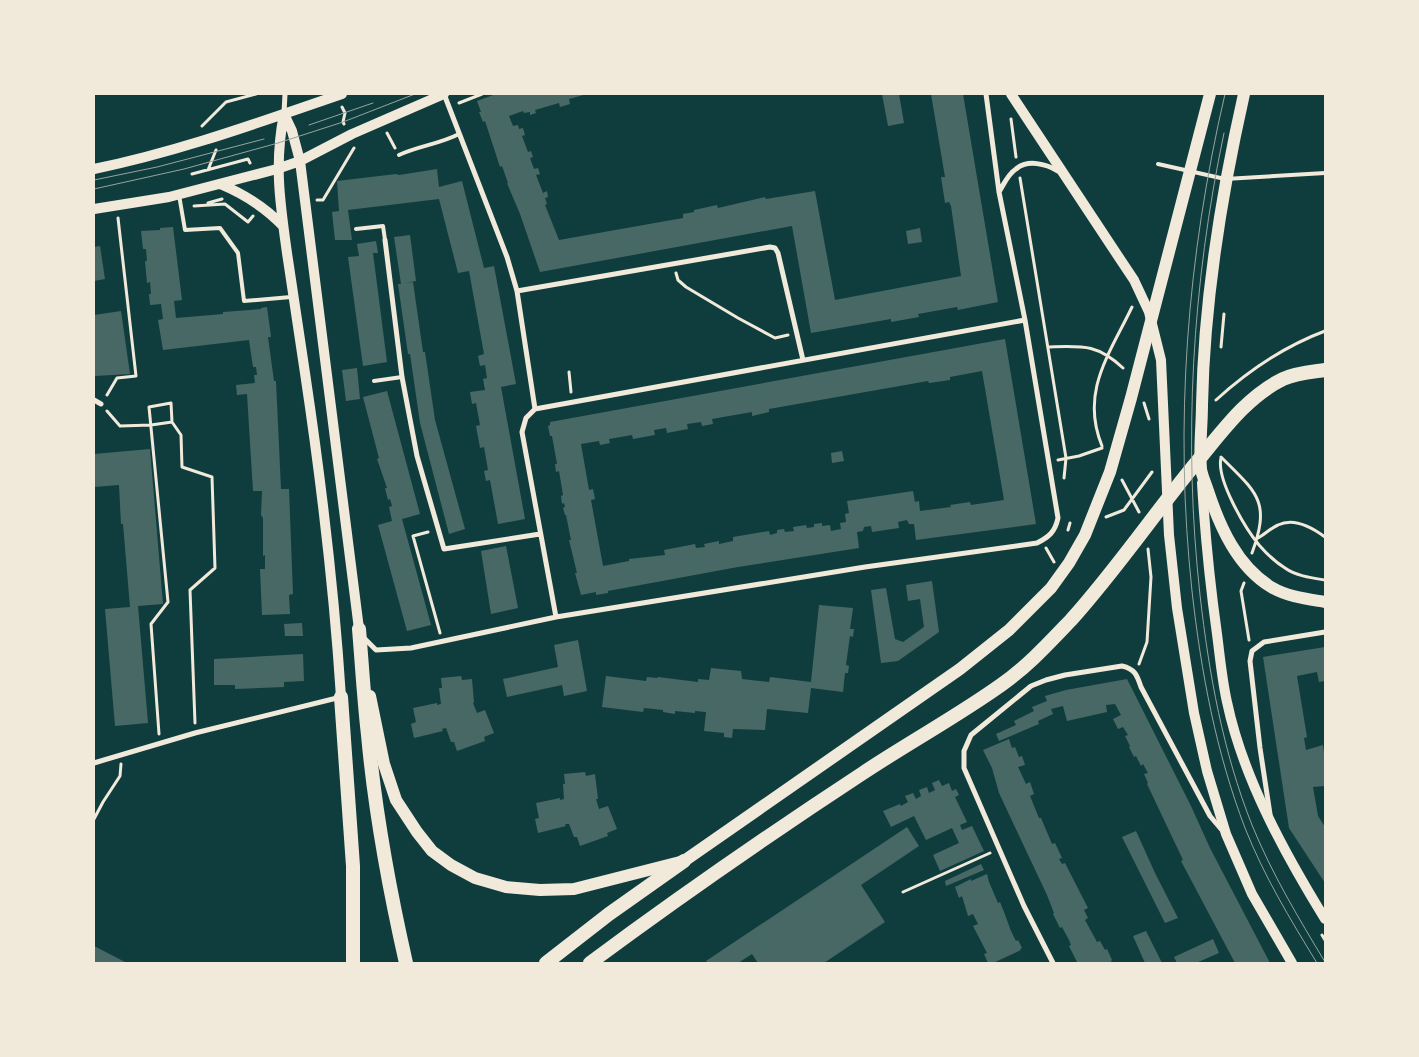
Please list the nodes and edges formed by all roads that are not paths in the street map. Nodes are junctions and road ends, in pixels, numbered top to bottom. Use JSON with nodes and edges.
{"nodes":[{"id":1,"x":285,"y":94,"type":"edge"},
{"id":2,"x":342,"y":94,"type":"edge"},
{"id":3,"x":444,"y":94,"type":"edge"},
{"id":4,"x":986,"y":94,"type":"edge"},
{"id":5,"x":1210,"y":94,"type":"edge"},
{"id":6,"x":1244,"y":94,"type":"edge"},
{"id":7,"x":1013,"y":96,"type":"edge"},
{"id":8,"x":284,"y":114,"type":"junction"},
{"id":9,"x":459,"y":134,"type":"junction"},
{"id":10,"x":399,"y":155,"type":"road end"},
{"id":11,"x":300,"y":161,"type":"junction"},
{"id":12,"x":1158,"y":164,"type":"dead end"},
{"id":13,"x":94,"y":169,"type":"edge"},
{"id":14,"x":1325,"y":173,"type":"edge"},
{"id":15,"x":278,"y":174,"type":"junction"},
{"id":16,"x":1066,"y":175,"type":"junction"},
{"id":17,"x":220,"y":184,"type":"junction"},
{"id":18,"x":999,"y":192,"type":"junction"},
{"id":19,"x":179,"y":194,"type":"junction"},
{"id":20,"x":94,"y":209,"type":"edge"},
{"id":21,"x":283,"y":226,"type":"junction"},
{"id":22,"x":356,"y":228,"type":"dead end"},
{"id":23,"x":385,"y":240,"type":"joint"},
{"id":24,"x":517,"y":291,"type":"junction"},
{"id":25,"x":294,"y":297,"type":"junction"},
{"id":26,"x":1025,"y":320,"type":"junction"},
{"id":27,"x":803,"y":360,"type":"junction"},
{"id":28,"x":1325,"y":370,"type":"edge"},
{"id":29,"x":402,"y":377,"type":"junction"},
{"id":30,"x":374,"y":381,"type":"dead end"},
{"id":31,"x":94,"y":400,"type":"edge"},
{"id":32,"x":101,"y":404,"type":"road end"},
{"id":33,"x":535,"y":409,"type":"junction"},
{"id":34,"x":1201,"y":470,"type":"junction"},
{"id":35,"x":540,"y":534,"type":"junction"},
{"id":36,"x":1325,"y":602,"type":"edge"},
{"id":37,"x":556,"y":617,"type":"junction"},
{"id":38,"x":1325,"y":632,"type":"edge"},
{"id":39,"x":360,"y":633,"type":"junction"},
{"id":40,"x":341,"y":696,"type":"junction"},
{"id":41,"x":94,"y":763,"type":"edge"},
{"id":42,"x":1272,"y":825,"type":"junction"},
{"id":43,"x":1226,"y":834,"type":"junction"},
{"id":44,"x":684,"y":861,"type":"junction"},
{"id":45,"x":1325,"y":919,"type":"edge"},
{"id":46,"x":353,"y":963,"type":"edge"},
{"id":47,"x":406,"y":963,"type":"edge"},
{"id":48,"x":546,"y":963,"type":"edge"},
{"id":49,"x":590,"y":963,"type":"edge"},
{"id":50,"x":1053,"y":963,"type":"edge"},
{"id":51,"x":1292,"y":963,"type":"edge"}],
"edges":[{"from":1,"to":8,"type":"street"},
{"from":2,"to":8,"type":"main road"},
{"from":3,"to":9,"type":"street"},
{"from":3,"to":11,"type":"main road"},
{"from":4,"to":18,"type":"street"},
{"from":5,"to":44,"type":"main road"},
{"from":6,"to":34,"type":"main road"},
{"from":7,"to":16,"type":"main road"},
{"from":8,"to":11,"type":"main road"},
{"from":8,"to":13,"type":"main road"},
{"from":8,"to":15,"type":"main road"},
{"from":9,"to":10,"type":"lane"},
{"from":9,"to":24,"type":"street"},
{"from":11,"to":15,"type":"main road"},
{"from":11,"to":39,"type":"main road"},
{"from":12,"to":14,"type":"lane"},
{"from":15,"to":17,"type":"main road"},
{"from":15,"to":21,"type":"main road"},
{"from":16,"to":18,"type":"street"},
{"from":16,"to":43,"type":"main road"},
{"from":17,"to":19,"type":"main road"},
{"from":17,"to":21,"type":"main road"},
{"from":18,"to":26,"type":"street"},
{"from":19,"to":20,"type":"main road"},
{"from":19,"to":25,"type":"lane"},
{"from":21,"to":25,"type":"main road"},
{"from":22,"to":23,"type":"lane"},
{"from":23,"to":29,"type":"street"},
{"from":24,"to":27,"type":"street"},
{"from":24,"to":33,"type":"street"},
{"from":25,"to":40,"type":"main road"},
{"from":26,"to":27,"type":"street"},
{"from":26,"to":37,"type":"street"},
{"from":27,"to":33,"type":"street"},
{"from":28,"to":49,"type":"highway"},
{"from":29,"to":30,"type":"lane"},
{"from":29,"to":35,"type":"street"},
{"from":31,"to":32,"type":"street"},
{"from":33,"to":35,"type":"street"},
{"from":34,"to":36,"type":"main road"},
{"from":34,"to":42,"type":"main road"},
{"from":35,"to":37,"type":"street"},
{"from":37,"to":39,"type":"street"},
{"from":38,"to":42,"type":"street"},
{"from":39,"to":44,"type":"main road"},
{"from":39,"to":47,"type":"highway"},
{"from":40,"to":41,"type":"street"},
{"from":40,"to":46,"type":"highway"},
{"from":42,"to":45,"type":"main road"},
{"from":43,"to":50,"type":"street"},
{"from":43,"to":51,"type":"main road"},
{"from":44,"to":48,"type":"highway"}]}
